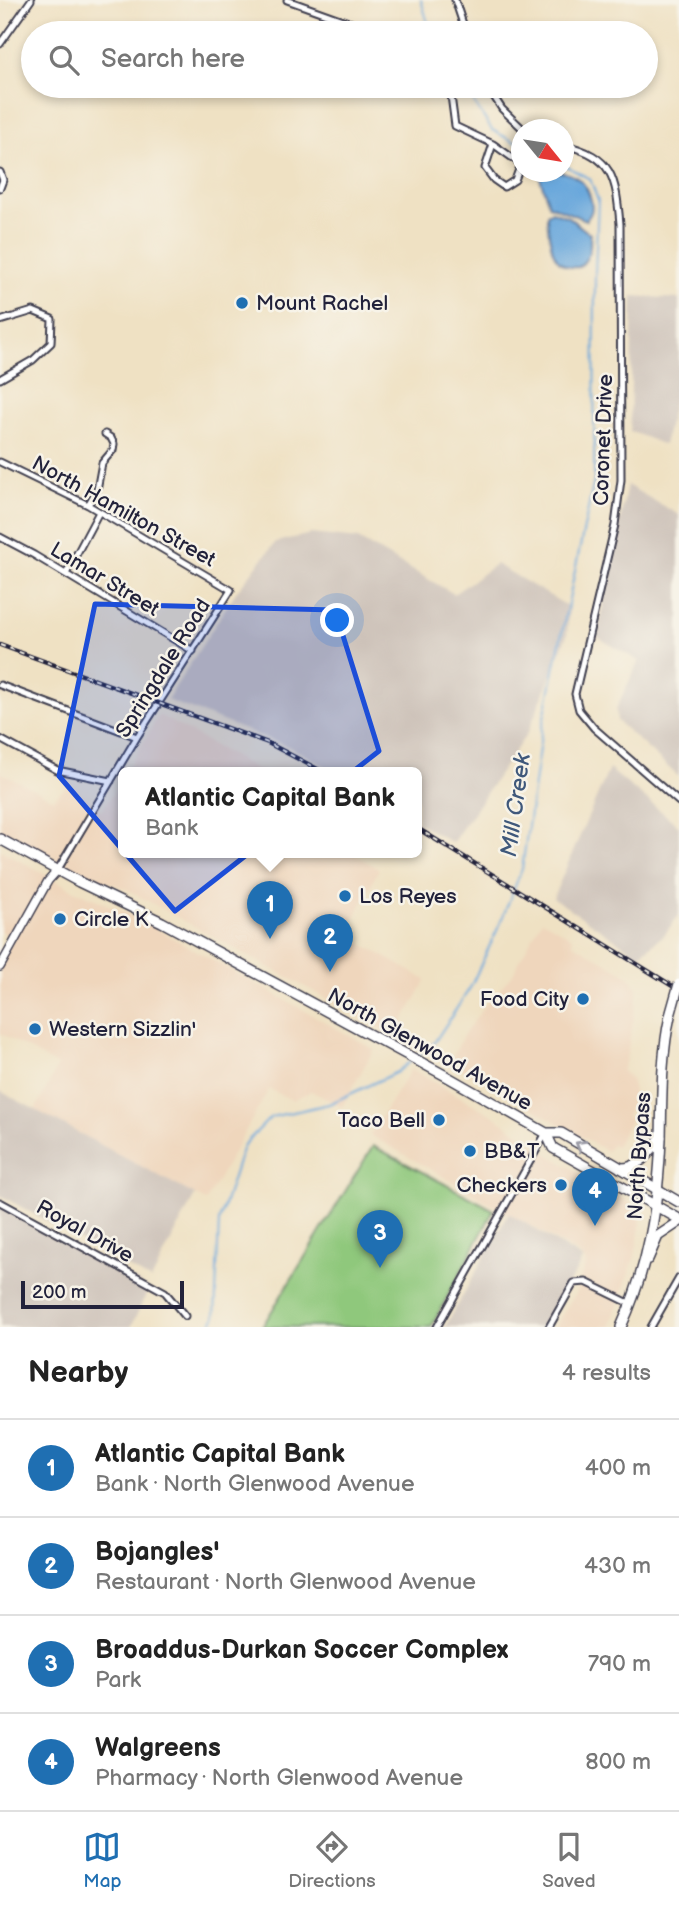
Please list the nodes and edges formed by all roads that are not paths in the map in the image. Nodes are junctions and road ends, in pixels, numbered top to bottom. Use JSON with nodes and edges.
{"nodes":[{"id":1,"x":30,"y":0,"type":"edge"},
{"id":2,"x":287,"y":0,"type":"edge"},
{"id":3,"x":455,"y":0,"type":"edge"},
{"id":4,"x":346,"y":21,"type":"edge"},
{"id":5,"x":462,"y":21,"type":"edge"},
{"id":6,"x":0,"y":26,"type":"edge"},
{"id":7,"x":8,"y":32,"type":"junction"},
{"id":8,"x":0,"y":44,"type":"edge"},
{"id":9,"x":451,"y":98,"type":"edge"},
{"id":10,"x":495,"y":98,"type":"edge"},
{"id":11,"x":512,"y":119,"type":"edge"},
{"id":12,"x":493,"y":144,"type":"junction"},
{"id":13,"x":574,"y":148,"type":"edge"},
{"id":14,"x":0,"y":172,"type":"edge"},
{"id":15,"x":0,"y":188,"type":"edge"},
{"id":16,"x":0,"y":321,"type":"edge"},
{"id":17,"x":0,"y":379,"type":"edge"},
{"id":18,"x":105,"y":435,"type":"dead end"},
{"id":19,"x":0,"y":463,"type":"edge"},
{"id":20,"x":89,"y":505,"type":"junction"},
{"id":21,"x":99,"y":512,"type":"junction"},
{"id":22,"x":0,"y":537,"type":"edge"},
{"id":23,"x":66,"y":573,"type":"junction"},
{"id":24,"x":231,"y":590,"type":"joint"},
{"id":25,"x":193,"y":651,"type":"junction"},
{"id":26,"x":0,"y":685,"type":"edge"},
{"id":27,"x":137,"y":737,"type":"junction"},
{"id":28,"x":0,"y":739,"type":"edge"},
{"id":29,"x":119,"y":767,"type":"edge"},
{"id":30,"x":118,"y":769,"type":"edge"},
{"id":31,"x":111,"y":781,"type":"junction"},
{"id":32,"x":679,"y":802,"type":"edge"},
{"id":33,"x":0,"y":839,"type":"edge"},
{"id":34,"x":57,"y":871,"type":"junction"},
{"id":35,"x":0,"y":967,"type":"edge"},
{"id":36,"x":679,"y":984,"type":"edge"},
{"id":37,"x":546,"y":1133,"type":"junction"},
{"id":38,"x":661,"y":1137,"type":"junction"},
{"id":39,"x":620,"y":1168,"type":"junction"},
{"id":40,"x":657,"y":1190,"type":"junction"},
{"id":41,"x":0,"y":1202,"type":"edge"},
{"id":42,"x":679,"y":1202,"type":"edge"},
{"id":43,"x":655,"y":1206,"type":"junction"},
{"id":44,"x":679,"y":1220,"type":"edge"},
{"id":45,"x":643,"y":1270,"type":"junction"},
{"id":46,"x":679,"y":1278,"type":"edge"},
{"id":47,"x":631,"y":1304,"type":"junction"},
{"id":48,"x":185,"y":1316,"type":"dead end"},
{"id":49,"x":437,"y":1327,"type":"edge"},
{"id":50,"x":549,"y":1327,"type":"edge"},
{"id":51,"x":621,"y":1327,"type":"edge"},
{"id":52,"x":650,"y":1327,"type":"edge"}],
"edges":[{"from":1,"to":7,"type":"street"},
{"from":2,"to":4,"type":"street"},
{"from":3,"to":5,"type":"street"},
{"from":6,"to":7,"type":"street"},
{"from":7,"to":8,"type":"street"},
{"from":9,"to":12,"type":"street"},
{"from":10,"to":11,"type":"street"},
{"from":12,"to":12,"type":"street"},
{"from":13,"to":32,"type":"street","name":"Coronet Drive"},
{"from":14,"to":15,"type":"street"},
{"from":16,"to":17,"type":"street"},
{"from":18,"to":20,"type":"street"},
{"from":19,"to":20,"type":"street","name":"North Hamilton Street"},
{"from":20,"to":21,"type":"street","name":"North Hamilton Street"},
{"from":21,"to":23,"type":"street"},
{"from":21,"to":24,"type":"street","name":"North Hamilton Street"},
{"from":22,"to":23,"type":"street","name":"Lamar Street"},
{"from":23,"to":25,"type":"street","name":"Lamar Street"},
{"from":24,"to":25,"type":"street","name":"Springdale Road"},
{"from":25,"to":27,"type":"street","name":"Springdale Road"},
{"from":26,"to":27,"type":"street"},
{"from":27,"to":29,"type":"street","name":"Springdale Road"},
{"from":28,"to":31,"type":"street"},
{"from":30,"to":31,"type":"street","name":"Springdale Road"},
{"from":31,"to":34,"type":"street","name":"Springdale Road"},
{"from":33,"to":34,"type":"main road","name":"North Glenwood Avenue"},
{"from":34,"to":35,"type":"street"},
{"from":34,"to":37,"type":"main road","name":"North Glenwood Avenue"},
{"from":36,"to":38,"type":"main road","name":"North Bypass","bridge":true},
{"from":39,"to":37,"type":"main road","name":"North Glenwood Avenue","one_way":true},
{"from":37,"to":43,"type":"main road","name":"North Glenwood Avenue"},
{"from":37,"to":49,"type":"street"},
{"from":38,"to":39,"type":"main road"},
{"from":38,"to":40,"type":"main road","name":"North Bypass"},
{"from":39,"to":40,"type":"main road","name":"North Glenwood Avenue"},
{"from":40,"to":42,"type":"main road","name":"North Glenwood Avenue"},
{"from":40,"to":43,"type":"main road","name":"North Bypass"},
{"from":41,"to":48,"type":"street","name":"Royal Drive"},
{"from":43,"to":44,"type":"main road","name":"North Glenwood Avenue"},
{"from":43,"to":45,"type":"main road","name":"North Bypass"},
{"from":44,"to":45,"type":"main road"},
{"from":45,"to":47,"type":"main road","name":"North Bypass"},
{"from":46,"to":52,"type":"street"},
{"from":47,"to":50,"type":"street"},
{"from":47,"to":51,"type":"main road","name":"North Bypass"}]}
